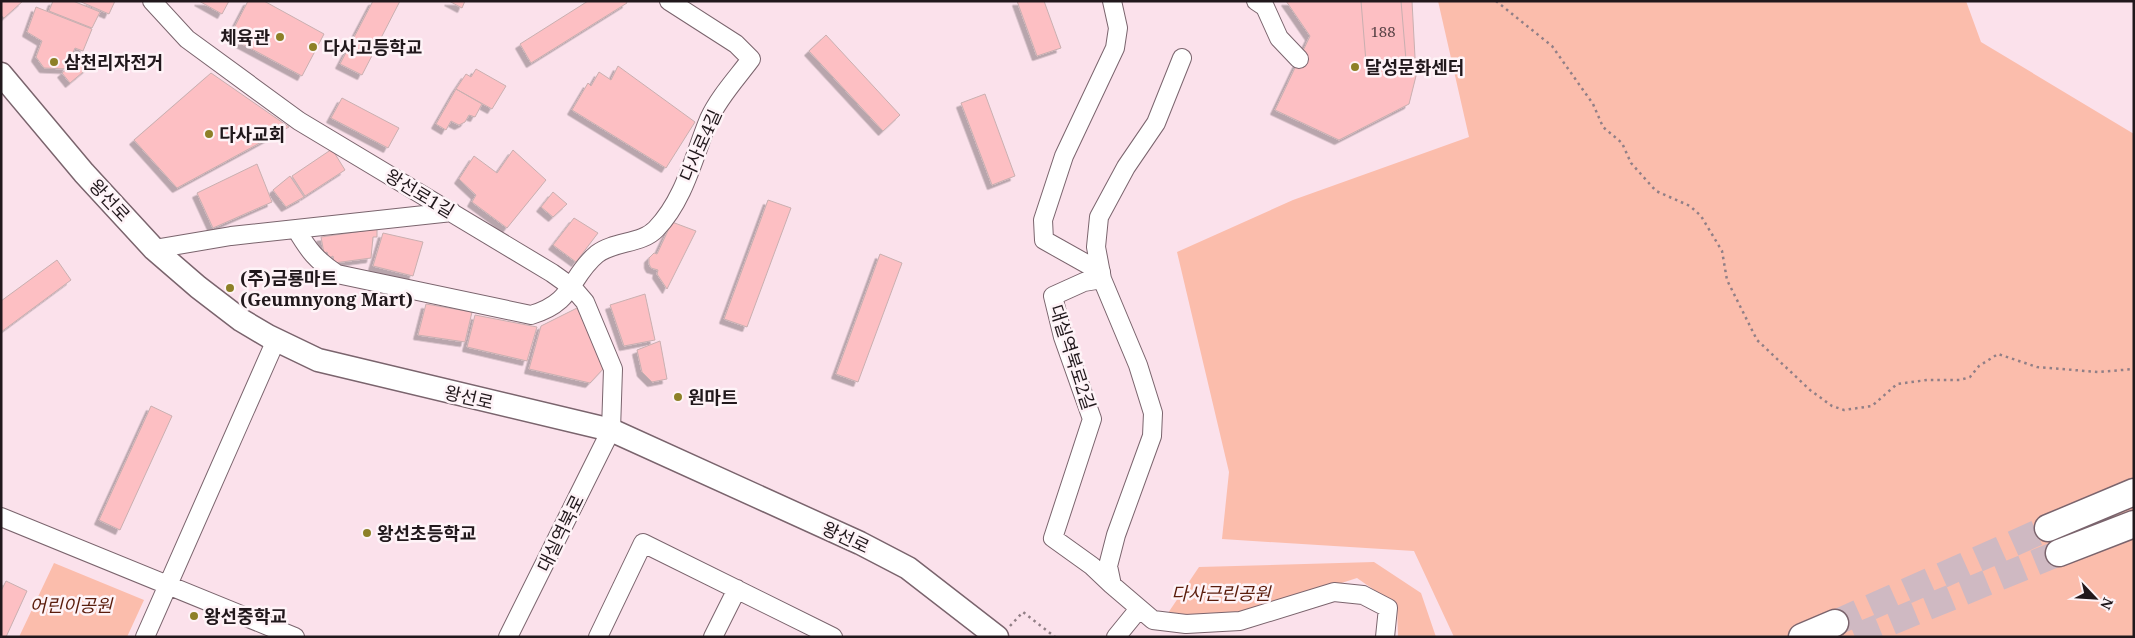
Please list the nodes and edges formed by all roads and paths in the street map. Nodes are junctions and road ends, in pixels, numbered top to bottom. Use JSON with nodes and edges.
{"nodes":[{"id":1,"x":152,"y":1,"type":"edge"},
{"id":2,"x":668,"y":1,"type":"edge"},
{"id":3,"x":1112,"y":1,"type":"edge"},
{"id":4,"x":1256,"y":1,"type":"edge"},
{"id":5,"x":1496,"y":1,"type":"edge"},
{"id":6,"x":1182,"y":58,"type":"dead end"},
{"id":7,"x":1299,"y":59,"type":"dead end"},
{"id":8,"x":1,"y":74,"type":"edge"},
{"id":9,"x":452,"y":212,"type":"junction"},
{"id":10,"x":296,"y":229,"type":"junction"},
{"id":11,"x":154,"y":249,"type":"junction"},
{"id":12,"x":1102,"y":275,"type":"junction"},
{"id":13,"x":573,"y":288,"type":"junction"},
{"id":14,"x":276,"y":340,"type":"junction"},
{"id":15,"x":2134,"y":369,"type":"edge"},
{"id":16,"x":611,"y":430,"type":"junction"},
{"id":17,"x":2134,"y":492,"type":"edge"},
{"id":18,"x":1,"y":517,"type":"edge"},
{"id":19,"x":2134,"y":524,"type":"edge"},
{"id":20,"x":2048,"y":528,"type":"tunnel mouth"},
{"id":21,"x":2059,"y":553,"type":"tunnel mouth"},
{"id":22,"x":168,"y":584,"type":"junction"},
{"id":23,"x":1112,"y":585,"type":"junction"},
{"id":24,"x":737,"y":589,"type":"junction"},
{"id":25,"x":1138,"y":610,"type":"junction"},
{"id":26,"x":1023,"y":612,"type":"dead end"},
{"id":27,"x":1835,"y":623,"type":"tunnel mouth"},
{"id":28,"x":145,"y":637,"type":"edge"},
{"id":29,"x":296,"y":637,"type":"edge"},
{"id":30,"x":508,"y":637,"type":"edge"},
{"id":31,"x":598,"y":637,"type":"edge"},
{"id":32,"x":713,"y":637,"type":"edge"},
{"id":33,"x":832,"y":637,"type":"edge"},
{"id":34,"x":997,"y":637,"type":"edge"},
{"id":35,"x":1055,"y":637,"type":"edge"},
{"id":36,"x":1116,"y":637,"type":"edge"},
{"id":37,"x":1385,"y":637,"type":"edge"},
{"id":38,"x":1802,"y":637,"type":"edge"}],
"edges":[{"from":1,"to":9,"type":"street","name":"왕선로1길"},
{"from":2,"to":13,"type":"street","name":"다사로4길"},
{"from":3,"to":12,"type":"street"},
{"from":4,"to":7,"type":"street"},
{"from":5,"to":15,"type":"path"},
{"from":6,"to":12,"type":"street"},
{"from":8,"to":11,"type":"main road","name":"왕선로"},
{"from":9,"to":10,"type":"street"},
{"from":9,"to":13,"type":"street","name":"왕선로1길"},
{"from":10,"to":11,"type":"street"},
{"from":10,"to":13,"type":"street"},
{"from":11,"to":14,"type":"main road","name":"왕선로"},
{"from":12,"to":23,"type":"street"},
{"from":12,"to":23,"type":"street","name":"대실역북로2길"},
{"from":13,"to":16,"type":"street","name":"왕선로1길"},
{"from":14,"to":16,"type":"main road","name":"왕선로"},
{"from":14,"to":22,"type":"street"},
{"from":16,"to":30,"type":"street","name":"대실역북로"},
{"from":16,"to":34,"type":"main road","name":"왕선로"},
{"from":17,"to":20,"type":"highway"},
{"from":18,"to":22,"type":"street"},
{"from":19,"to":21,"type":"highway"},
{"from":22,"to":28,"type":"street"},
{"from":22,"to":29,"type":"street"},
{"from":23,"to":25,"type":"street","name":"대실역북로2길"},
{"from":24,"to":31,"type":"street"},
{"from":24,"to":32,"type":"street"},
{"from":24,"to":33,"type":"street"},
{"from":25,"to":36,"type":"street"},
{"from":25,"to":37,"type":"street","name":"대실역북로2길"},
{"from":26,"to":35,"type":"path"},
{"from":27,"to":38,"type":"highway"}]}
